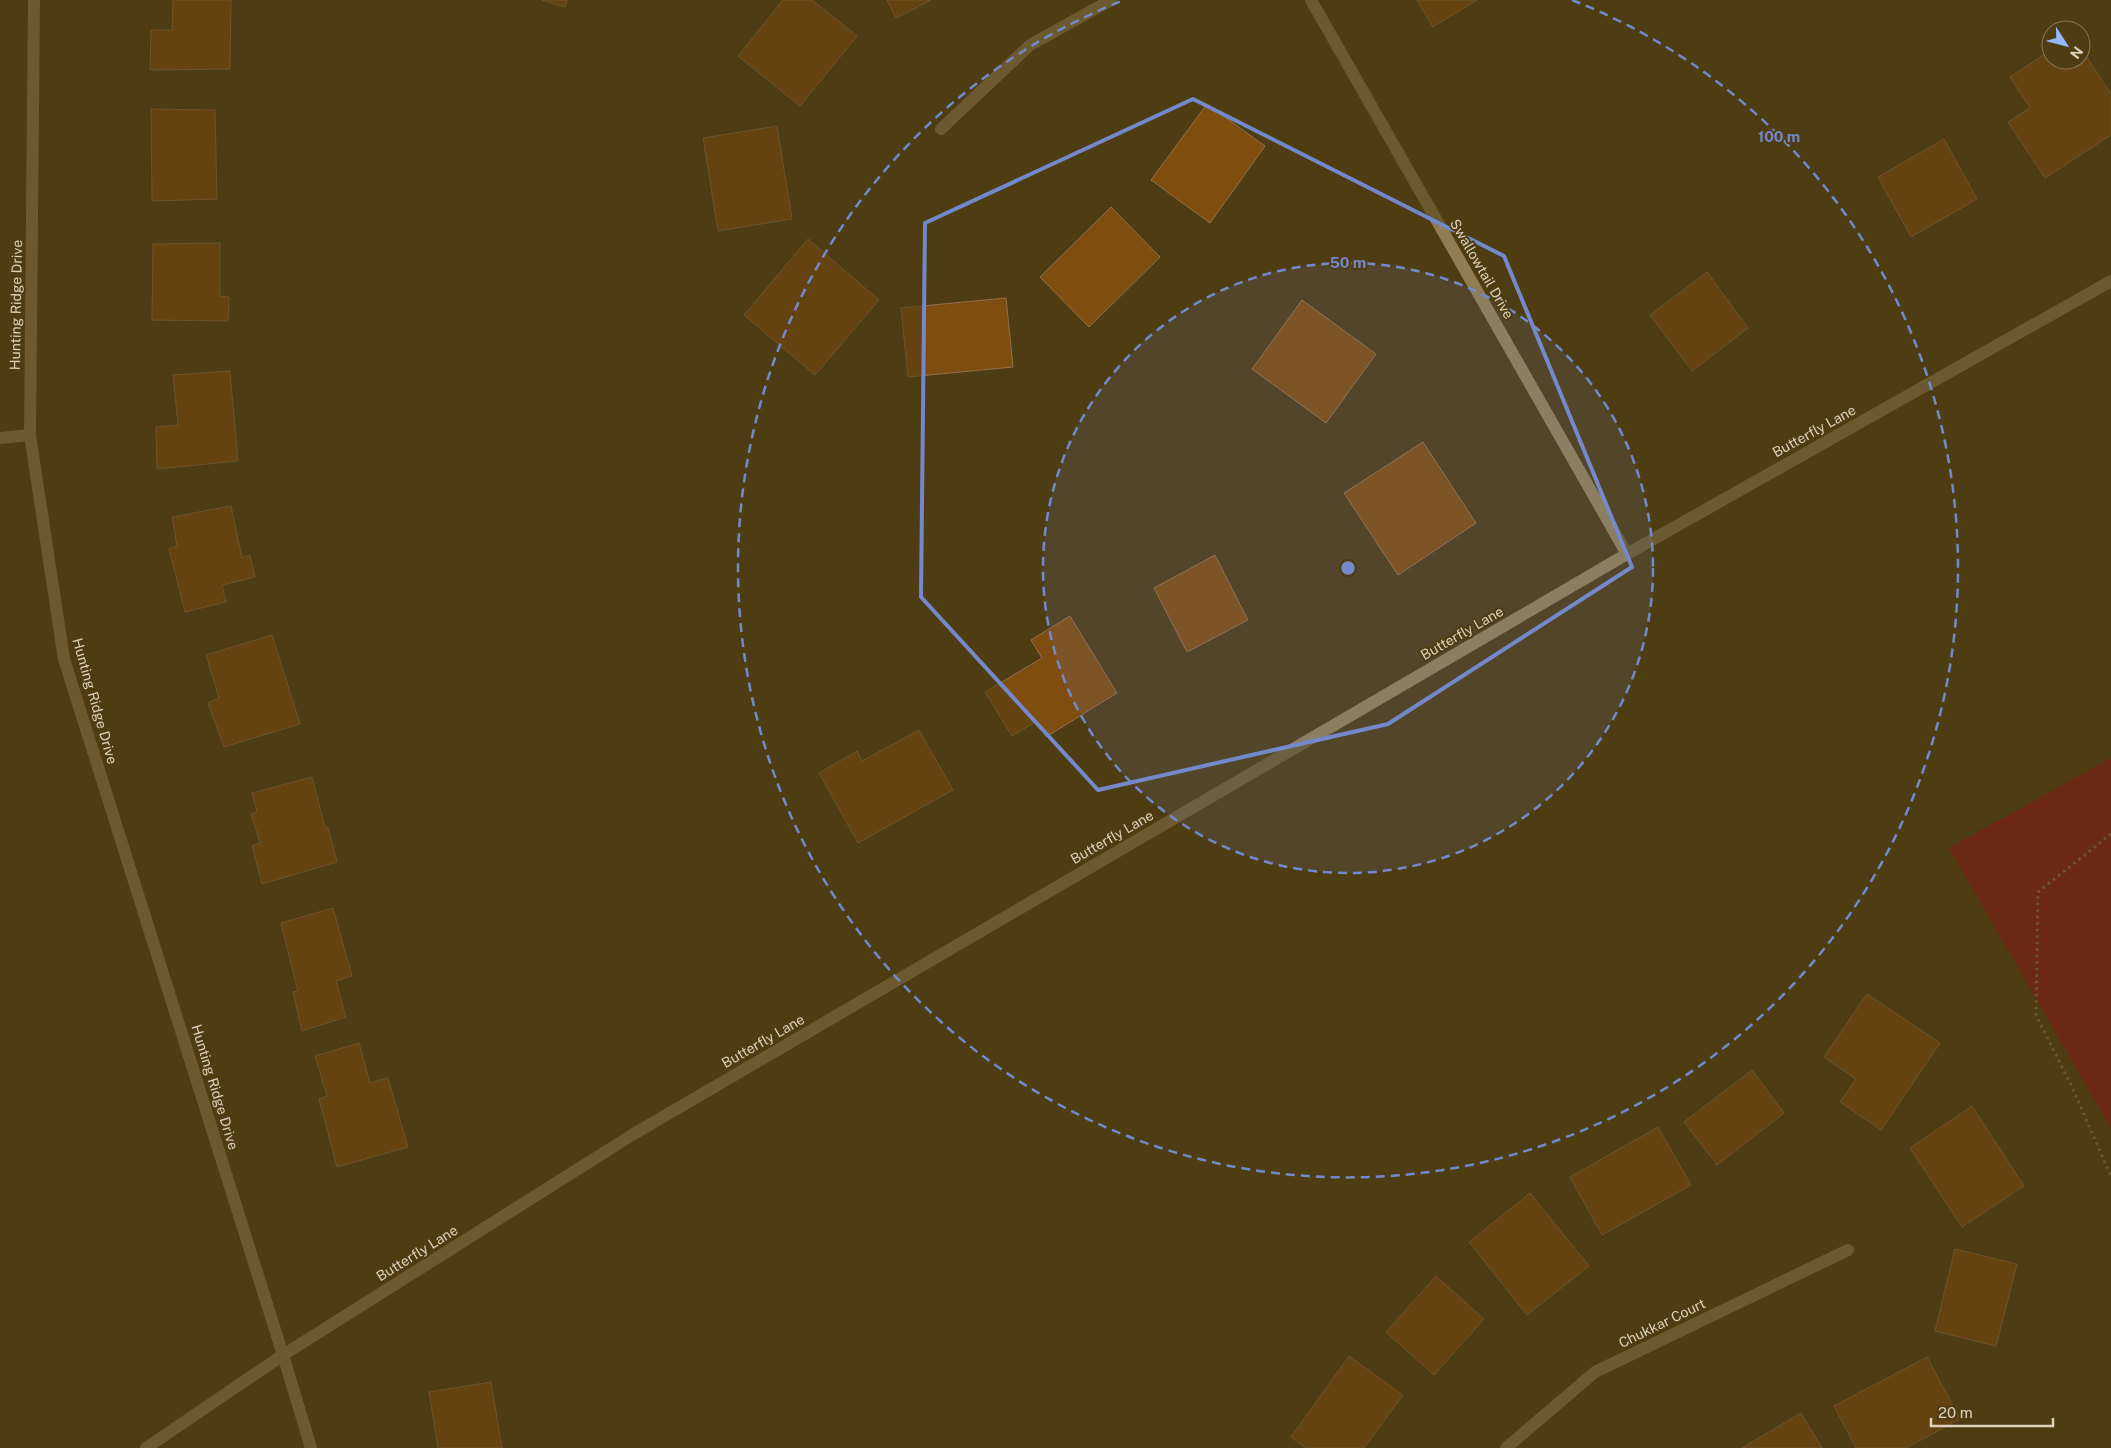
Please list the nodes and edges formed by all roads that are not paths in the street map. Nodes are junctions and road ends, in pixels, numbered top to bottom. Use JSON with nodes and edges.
{"nodes":[{"id":1,"x":34,"y":0,"type":"edge"},
{"id":2,"x":1111,"y":0,"type":"edge"},
{"id":3,"x":1311,"y":0,"type":"edge"},
{"id":4,"x":941,"y":129,"type":"dead end"},
{"id":5,"x":2111,"y":282,"type":"edge"},
{"id":6,"x":30,"y":435,"type":"junction"},
{"id":7,"x":0,"y":438,"type":"edge"},
{"id":8,"x":1627,"y":554,"type":"junction"},
{"id":9,"x":1848,"y":1250,"type":"dead end"},
{"id":10,"x":283,"y":1355,"type":"junction"},
{"id":11,"x":146,"y":1448,"type":"edge"},
{"id":12,"x":311,"y":1448,"type":"edge"},
{"id":13,"x":1506,"y":1448,"type":"edge"}],
"edges":[{"from":1,"to":6,"type":"street","name":"Hunting Ridge Drive"},
{"from":2,"to":4,"type":"street"},
{"from":3,"to":8,"type":"street","name":"Swallowtail Drive"},
{"from":5,"to":8,"type":"street","name":"Butterfly Lane"},
{"from":6,"to":7,"type":"street"},
{"from":6,"to":10,"type":"street","name":"Hunting Ridge Drive"},
{"from":8,"to":10,"type":"street","name":"Butterfly Lane"},
{"from":9,"to":13,"type":"street","name":"Chukkar Court"},
{"from":10,"to":11,"type":"street","name":"Butterfly Lane"},
{"from":10,"to":12,"type":"street","name":"Hunting Ridge Drive"}]}
